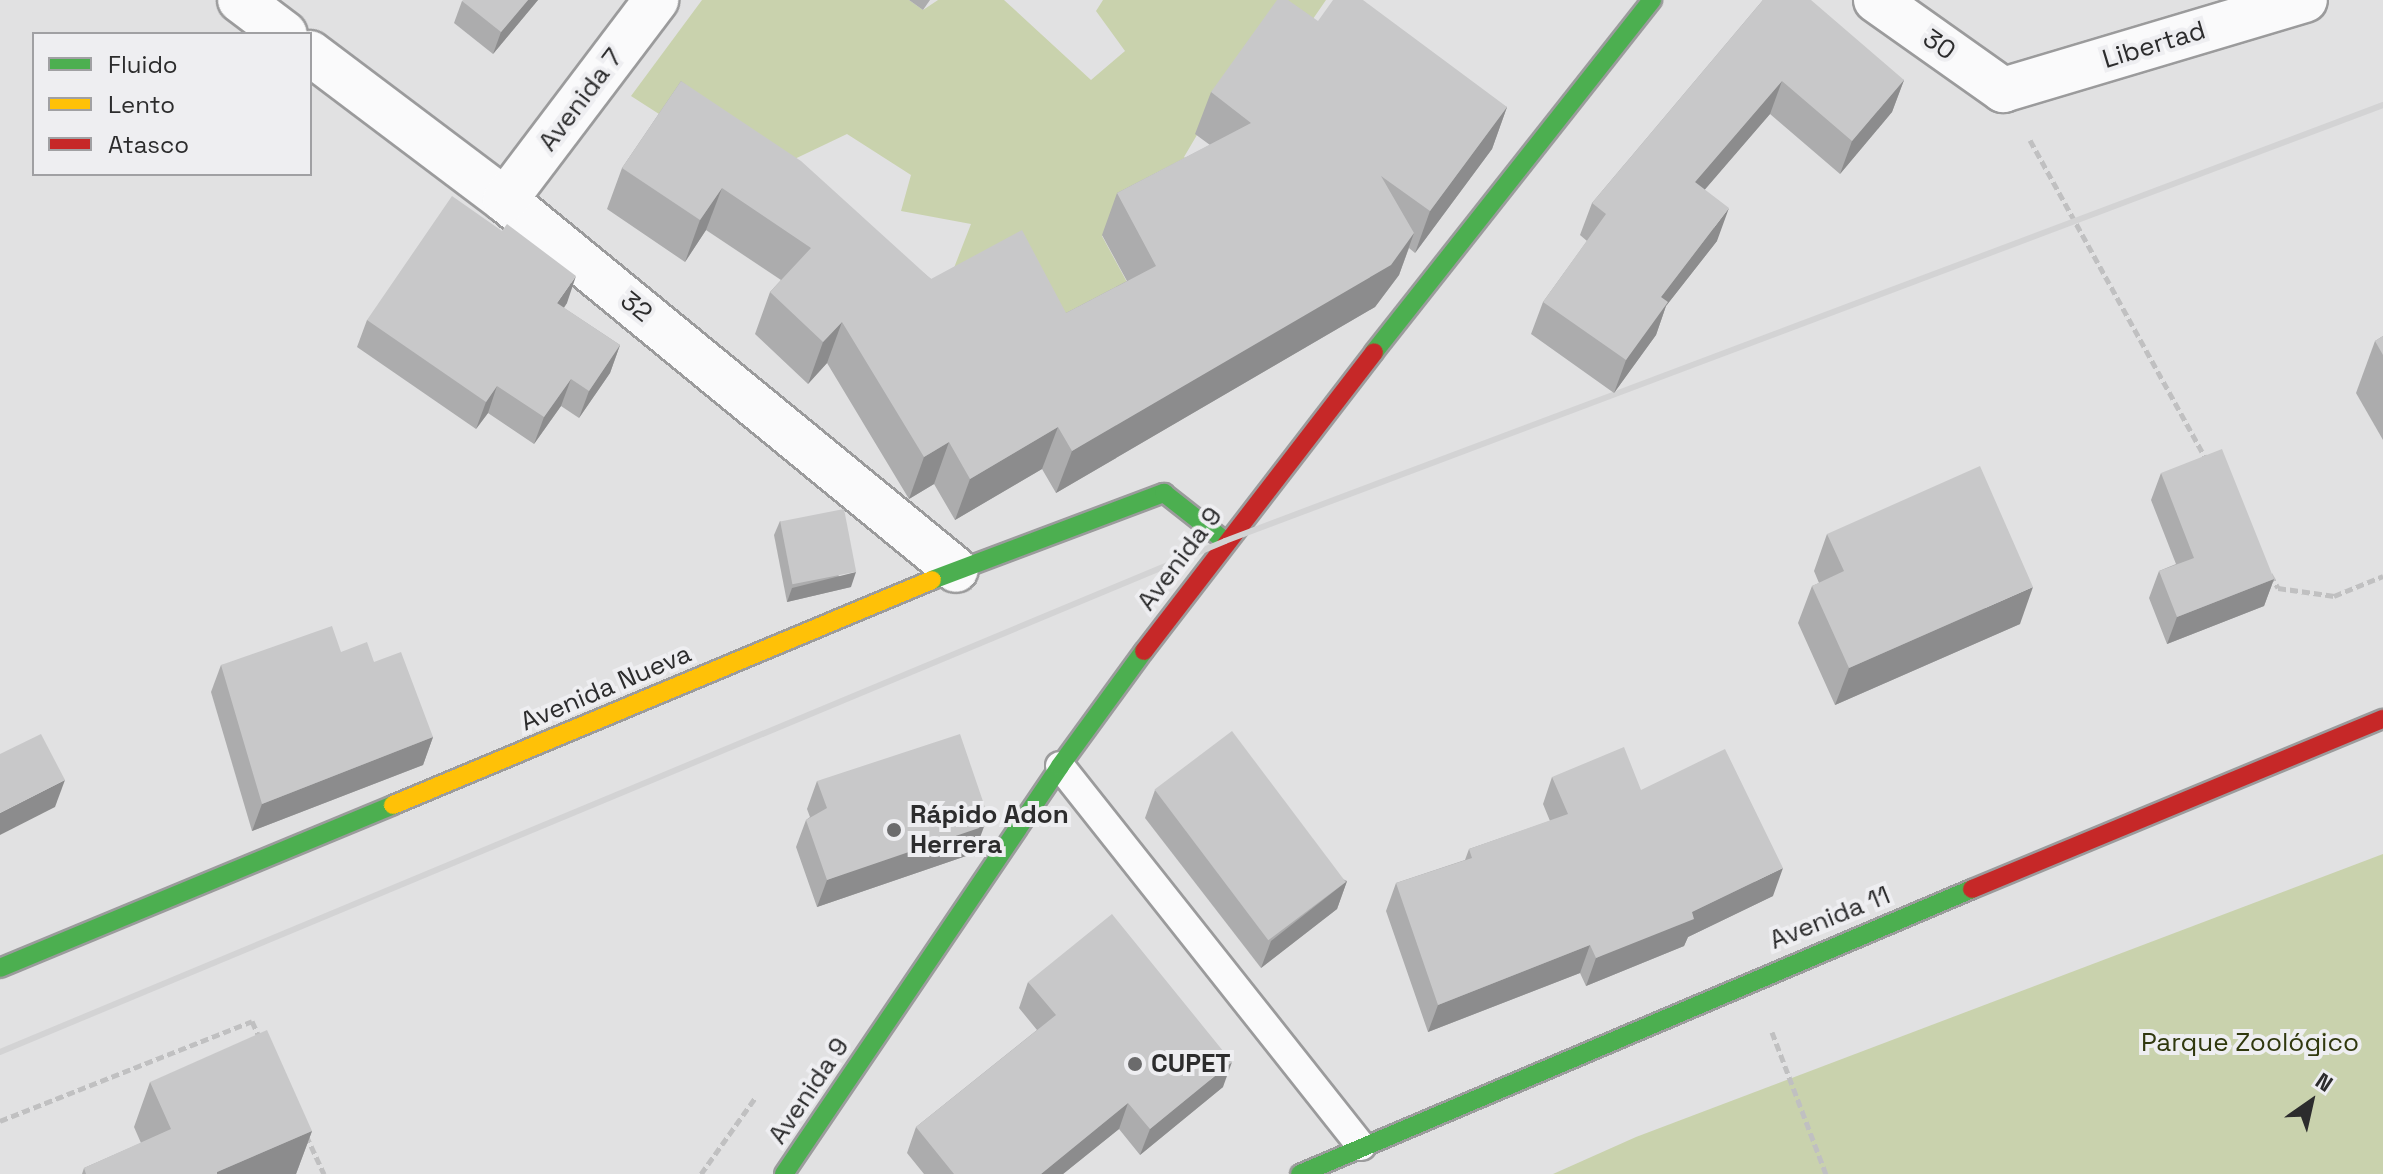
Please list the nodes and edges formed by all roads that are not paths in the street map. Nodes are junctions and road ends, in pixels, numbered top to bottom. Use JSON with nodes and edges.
{"nodes":[{"id":1,"x":240,"y":0,"type":"edge"},
{"id":2,"x":656,"y":0,"type":"edge"},
{"id":3,"x":1652,"y":0,"type":"edge"},
{"id":4,"x":1876,"y":0,"type":"edge"},
{"id":5,"x":2305,"y":0,"type":"edge"},
{"id":6,"x":282,"y":32,"type":"edge"},
{"id":7,"x":312,"y":55,"type":"edge"},
{"id":8,"x":2003,"y":90,"type":"joint"},
{"id":9,"x":505,"y":200,"type":"junction"},
{"id":10,"x":1225,"y":541,"type":"junction"},
{"id":11,"x":956,"y":570,"type":"junction"},
{"id":12,"x":2383,"y":719,"type":"edge"},
{"id":13,"x":1060,"y":766,"type":"junction"},
{"id":14,"x":0,"y":968,"type":"edge"},
{"id":15,"x":1361,"y":1146,"type":"junction"},
{"id":16,"x":784,"y":1174,"type":"edge"},
{"id":17,"x":1300,"y":1174,"type":"edge"}],
"edges":[{"from":1,"to":6,"type":"street"},
{"from":2,"to":9,"type":"street","name":"Avenida 7"},
{"from":3,"to":10,"type":"main road","name":"Avenida 9"},
{"from":4,"to":8,"type":"street","name":"30"},
{"from":5,"to":8,"type":"street","name":"Libertad"},
{"from":7,"to":9,"type":"street","name":"32"},
{"from":9,"to":11,"type":"street","name":"32"},
{"from":10,"to":11,"type":"main road","name":"Avenida Nueva"},
{"from":10,"to":13,"type":"main road","name":"Avenida 9"},
{"from":11,"to":14,"type":"main road","name":"Avenida Nueva"},
{"from":12,"to":15,"type":"main road","name":"Avenida 11"},
{"from":13,"to":15,"type":"lane"},
{"from":13,"to":16,"type":"main road","name":"Avenida 9"},
{"from":15,"to":17,"type":"main road","name":"Avenida 11"}]}
